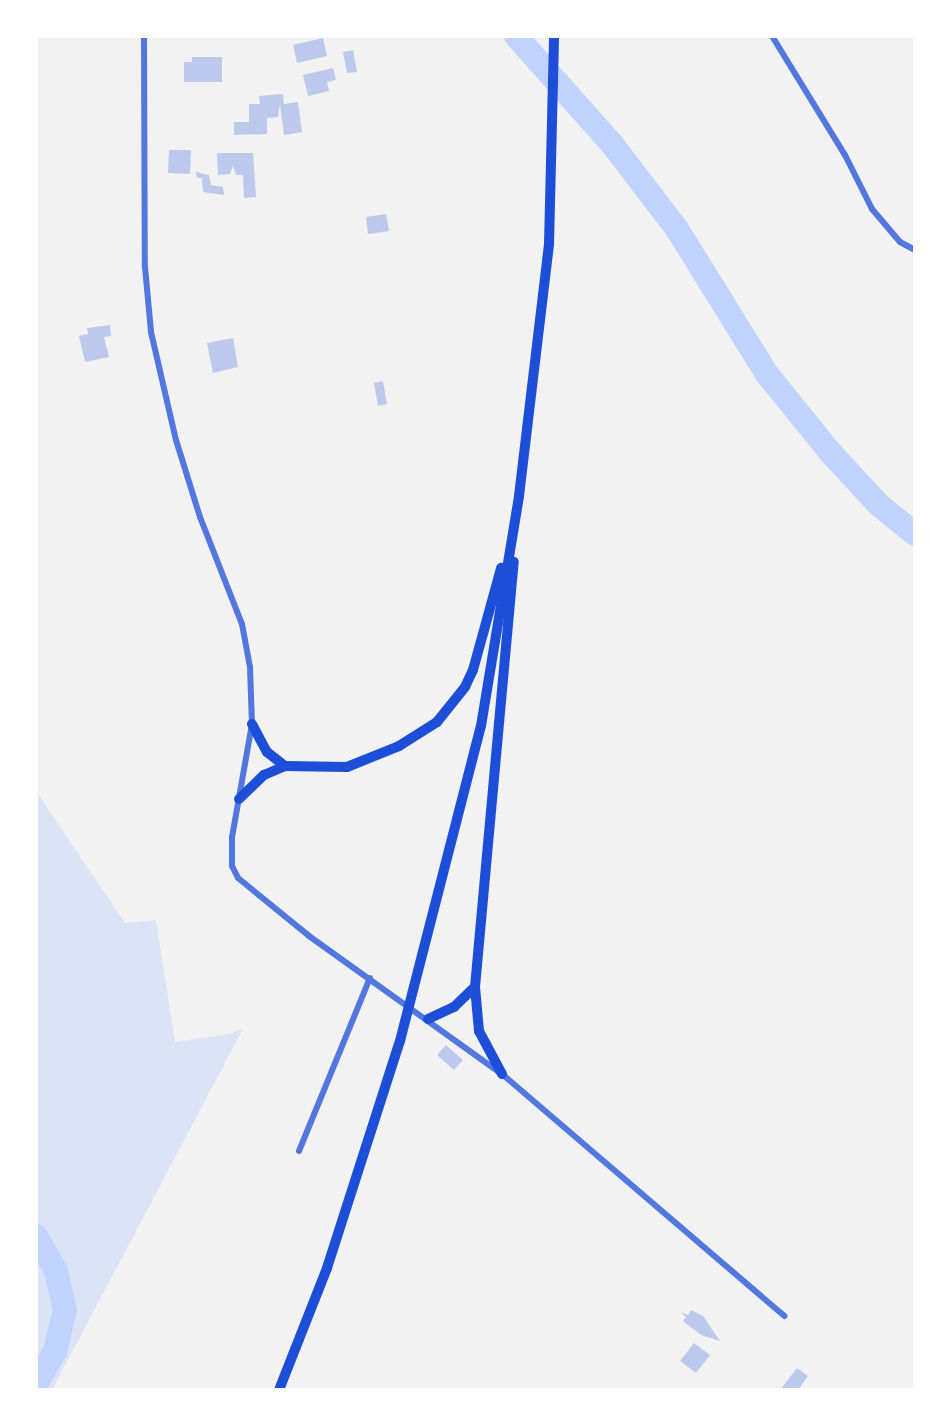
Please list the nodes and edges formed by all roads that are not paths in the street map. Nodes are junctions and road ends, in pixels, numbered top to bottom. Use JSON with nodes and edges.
{"nodes":[{"id":1,"x":144,"y":36,"type":"edge"},
{"id":2,"x":554,"y":36,"type":"edge"},
{"id":3,"x":772,"y":36,"type":"edge"},
{"id":4,"x":915,"y":250,"type":"edge"},
{"id":5,"x":519,"y":496,"type":"junction"},
{"id":6,"x":252,"y":724,"type":"junction"},
{"id":7,"x":285,"y":766,"type":"junction"},
{"id":8,"x":239,"y":799,"type":"junction"},
{"id":9,"x":370,"y":978,"type":"junction"},
{"id":10,"x":475,"y":987,"type":"junction"},
{"id":11,"x":428,"y":1019,"type":"junction"},
{"id":12,"x":502,"y":1074,"type":"junction"},
{"id":13,"x":299,"y":1151,"type":"dead end"},
{"id":14,"x":784,"y":1316,"type":"dead end"},
{"id":15,"x":279,"y":1390,"type":"edge"}],
"edges":[{"from":1,"to":6,"type":"street"},
{"from":2,"to":5,"type":"highway"},
{"from":3,"to":4,"type":"street"},
{"from":5,"to":7,"type":"highway"},
{"from":5,"to":10,"type":"highway"},
{"from":5,"to":15,"type":"highway"},
{"from":6,"to":7,"type":"highway"},
{"from":6,"to":8,"type":"street"},
{"from":7,"to":8,"type":"highway"},
{"from":8,"to":9,"type":"street"},
{"from":9,"to":11,"type":"street"},
{"from":9,"to":13,"type":"street"},
{"from":10,"to":11,"type":"highway"},
{"from":10,"to":12,"type":"highway"},
{"from":11,"to":12,"type":"street"},
{"from":12,"to":14,"type":"street"}]}
